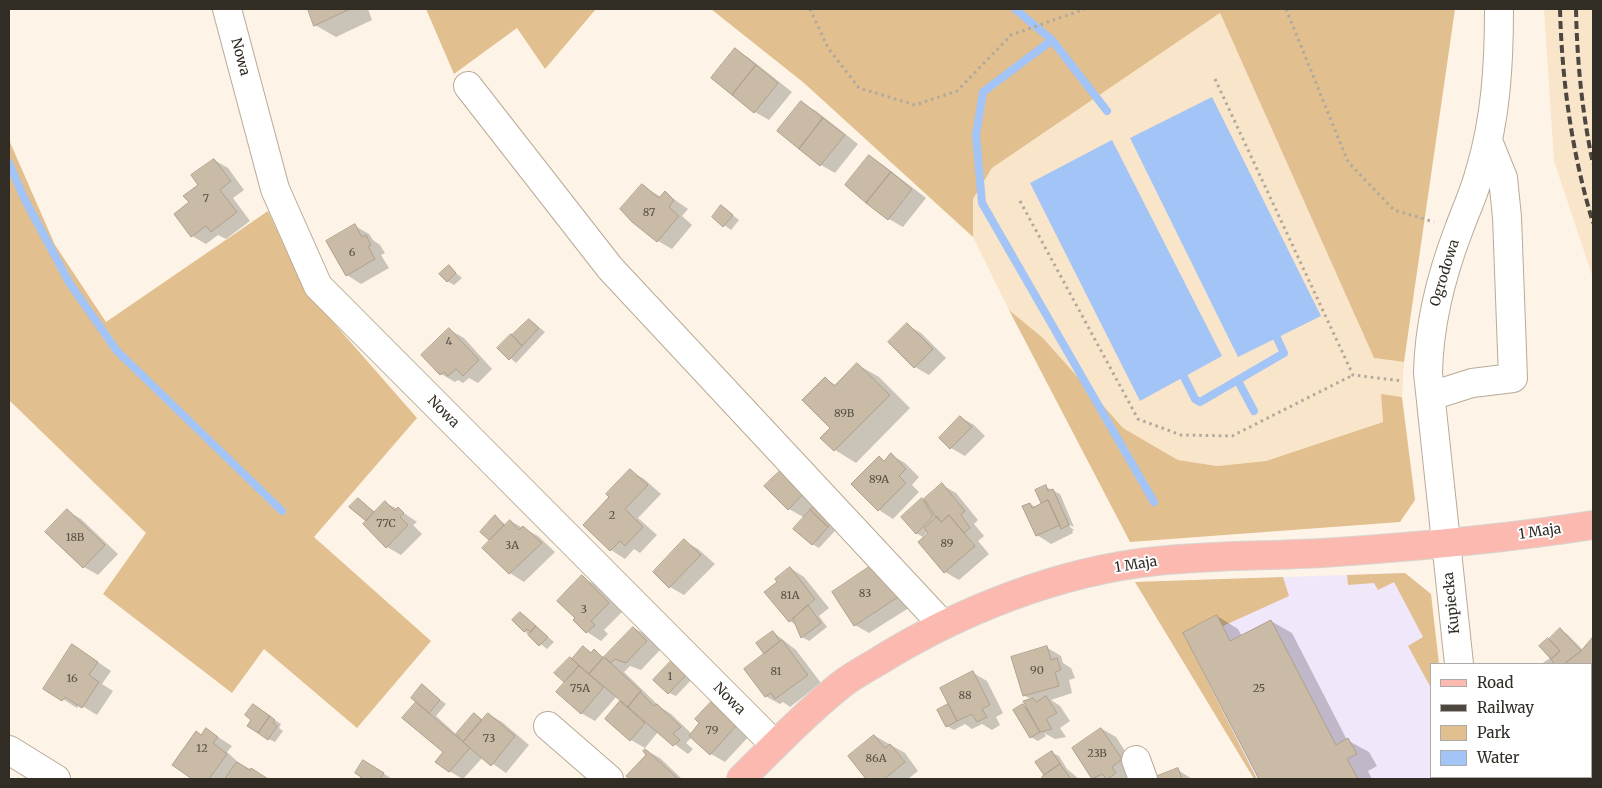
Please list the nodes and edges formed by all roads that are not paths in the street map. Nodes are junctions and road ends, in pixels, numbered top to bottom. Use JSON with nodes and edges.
{"nodes":[{"id":1,"x":227,"y":9,"type":"edge"},
{"id":2,"x":1499,"y":9,"type":"edge"},
{"id":3,"x":468,"y":86,"type":"dead end"},
{"id":4,"x":1488,"y":141,"type":"junction"},
{"id":5,"x":1430,"y":396,"type":"junction"},
{"id":6,"x":1593,"y":525,"type":"edge"},
{"id":7,"x":1446,"y":542,"type":"junction"},
{"id":8,"x":943,"y":626,"type":"junction"},
{"id":9,"x":1459,"y":663,"type":"edge"},
{"id":10,"x":548,"y":726,"type":"dead end"},
{"id":11,"x":775,"y":745,"type":"junction"},
{"id":12,"x":9,"y":750,"type":"edge"},
{"id":13,"x":56,"y":779,"type":"edge"},
{"id":14,"x":609,"y":779,"type":"edge"},
{"id":15,"x":741,"y":779,"type":"edge"}],
"edges":[{"from":1,"to":11,"type":"street","name":"Nowa"},
{"from":2,"to":4,"type":"street","name":"Ogrodowa"},
{"from":3,"to":8,"type":"street"},
{"from":4,"to":5,"type":"street","name":"Ogrodowa"},
{"from":4,"to":5,"type":"street"},
{"from":5,"to":7,"type":"street","name":"Ogrodowa"},
{"from":6,"to":7,"type":"main road","name":"1 Maja"},
{"from":7,"to":8,"type":"main road","name":"1 Maja"},
{"from":7,"to":9,"type":"street","name":"Kupiecka"},
{"from":8,"to":11,"type":"main road","name":"1 Maja"},
{"from":10,"to":14,"type":"street"},
{"from":11,"to":15,"type":"main road","name":"1 Maja"},
{"from":12,"to":13,"type":"street"}]}
